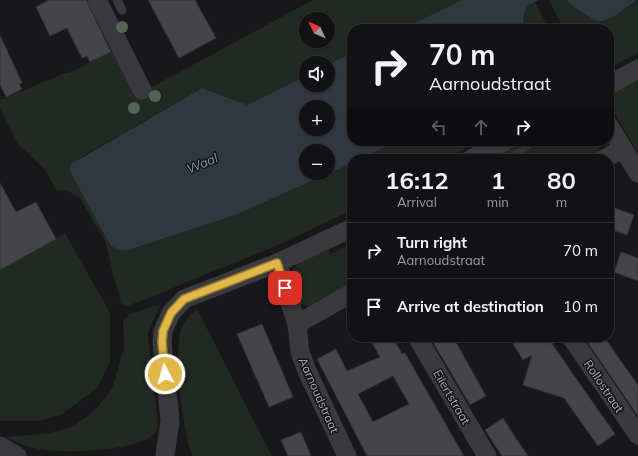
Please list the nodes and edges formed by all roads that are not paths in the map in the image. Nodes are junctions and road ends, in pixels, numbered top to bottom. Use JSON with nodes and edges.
{"nodes":[{"id":1,"x":97,"y":0,"type":"edge"},
{"id":2,"x":117,"y":0,"type":"edge"},
{"id":3,"x":122,"y":10,"type":"dead end"},
{"id":4,"x":638,"y":69,"type":"edge"},
{"id":5,"x":614,"y":82,"type":"edge"},
{"id":6,"x":142,"y":90,"type":"dead end"},
{"id":7,"x":614,"y":135,"type":"edge"},
{"id":8,"x":496,"y":146,"type":"edge"},
{"id":9,"x":622,"y":149,"type":"junction"},
{"id":10,"x":480,"y":154,"type":"edge"},
{"id":11,"x":613,"y":154,"type":"edge"},
{"id":12,"x":638,"y":173,"type":"edge"},
{"id":13,"x":347,"y":230,"type":"edge"},
{"id":14,"x":277,"y":263,"type":"junction"},
{"id":15,"x":347,"y":296,"type":"edge"},
{"id":16,"x":297,"y":324,"type":"junction"},
{"id":17,"x":420,"y":342,"type":"edge"},
{"id":18,"x":574,"y":342,"type":"edge"},
{"id":19,"x":638,"y":436,"type":"edge"},
{"id":20,"x":0,"y":446,"type":"edge"},
{"id":21,"x":17,"y":456,"type":"edge"},
{"id":22,"x":163,"y":456,"type":"edge"},
{"id":23,"x":347,"y":456,"type":"edge"},
{"id":24,"x":487,"y":456,"type":"edge"}],
"edges":[{"from":1,"to":6,"type":"street"},
{"from":2,"to":3,"type":"lane"},
{"from":4,"to":5,"type":"street"},
{"from":7,"to":9,"type":"street"},
{"from":8,"to":10,"type":"street"},
{"from":9,"to":11,"type":"street"},
{"from":9,"to":12,"type":"street"},
{"from":13,"to":14,"type":"street"},
{"from":14,"to":16,"type":"street","name":"Aarnoudstraat"},
{"from":14,"to":22,"type":"street"},
{"from":15,"to":16,"type":"street"},
{"from":16,"to":23,"type":"street","name":"Aarnoudstraat"},
{"from":17,"to":24,"type":"street","name":"Eilertstraat"},
{"from":18,"to":19,"type":"street","name":"Rollostraat"},
{"from":20,"to":21,"type":"street"}]}
